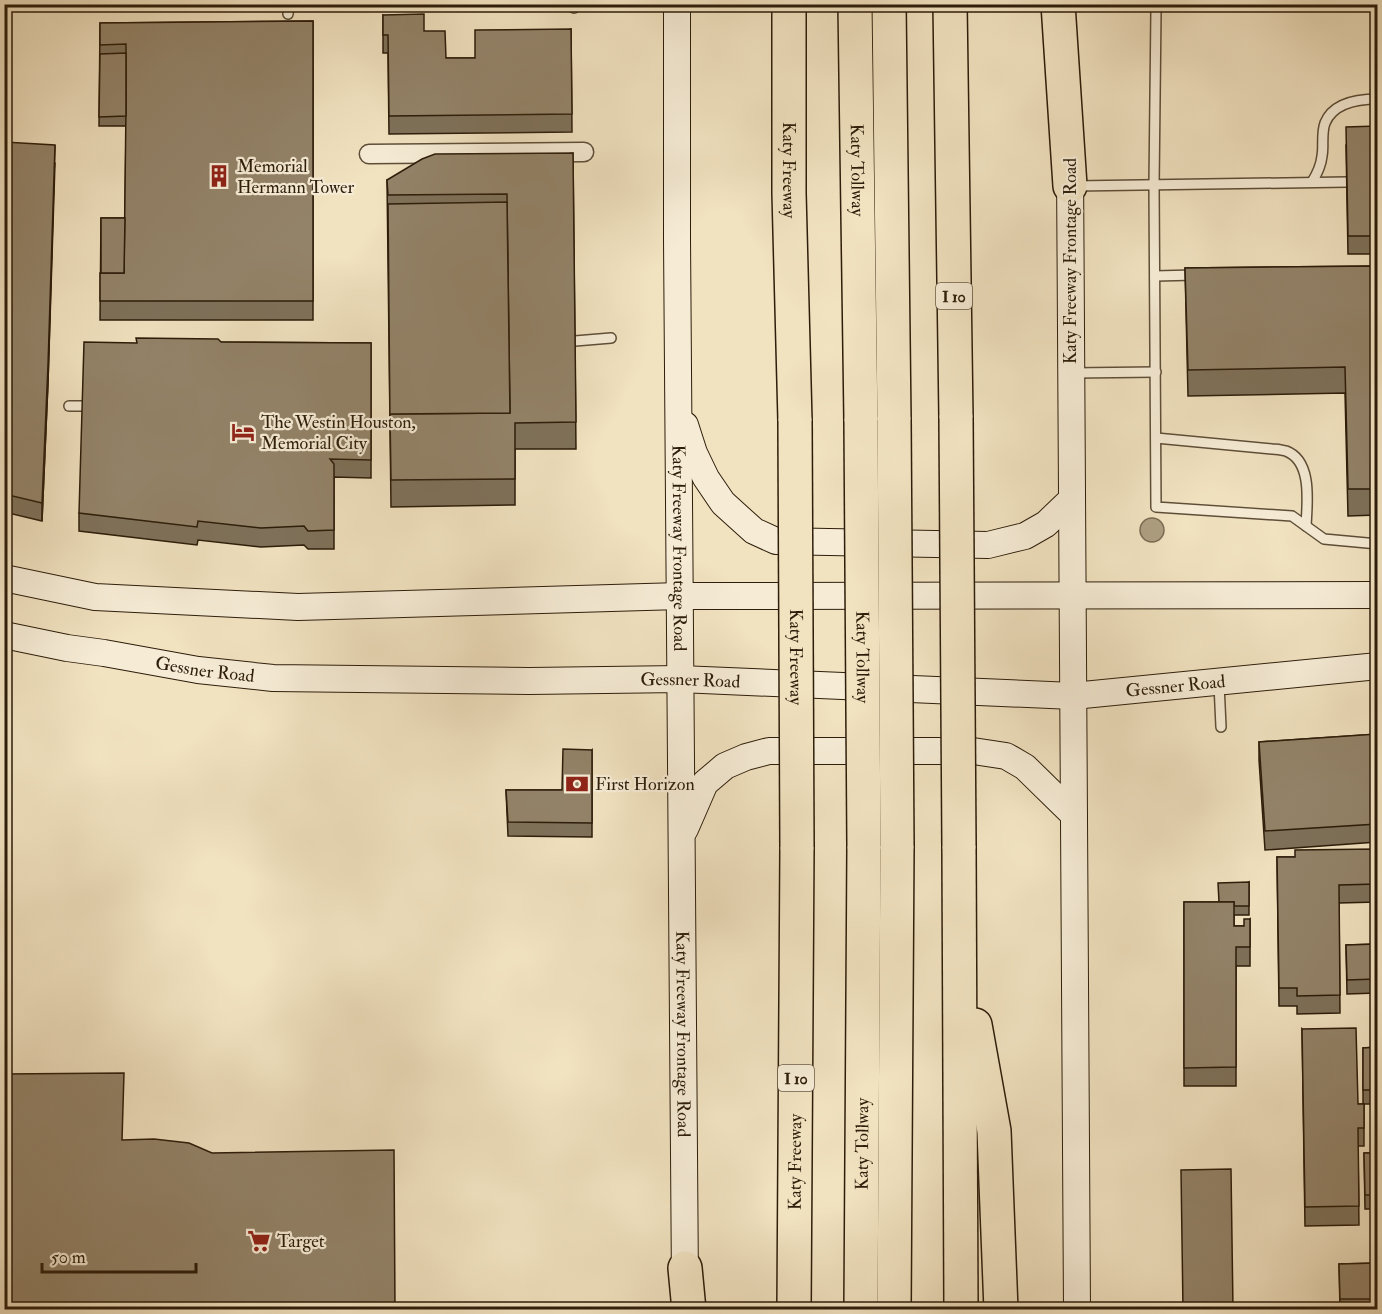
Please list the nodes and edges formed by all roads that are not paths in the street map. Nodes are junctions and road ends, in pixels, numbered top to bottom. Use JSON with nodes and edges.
{"nodes":[{"id":1,"x":677,"y":4,"type":"edge"},
{"id":2,"x":767,"y":4,"type":"edge"},
{"id":3,"x":789,"y":4,"type":"edge"},
{"id":4,"x":855,"y":4,"type":"edge"},
{"id":5,"x":889,"y":4,"type":"edge"},
{"id":6,"x":950,"y":4,"type":"edge"},
{"id":7,"x":965,"y":4,"type":"edge"},
{"id":8,"x":1058,"y":4,"type":"edge"},
{"id":9,"x":1069,"y":4,"type":"edge"},
{"id":10,"x":1152,"y":4,"type":"edge"},
{"id":11,"x":1377,"y":99,"type":"edge"},
{"id":12,"x":584,"y":152,"type":"dead end"},
{"id":13,"x":369,"y":154,"type":"dead end"},
{"id":14,"x":953,"y":175,"type":"junction"},
{"id":15,"x":1312,"y":182,"type":"junction"},
{"id":16,"x":1347,"y":182,"type":"edge"},
{"id":17,"x":1154,"y":185,"type":"junction"},
{"id":18,"x":1070,"y":186,"type":"junction"},
{"id":19,"x":789,"y":193,"type":"junction"},
{"id":20,"x":1199,"y":275,"type":"edge"},
{"id":21,"x":1155,"y":276,"type":"junction"},
{"id":22,"x":611,"y":338,"type":"dead end"},
{"id":23,"x":575,"y":341,"type":"edge"},
{"id":24,"x":1156,"y":372,"type":"junction"},
{"id":25,"x":1071,"y":373,"type":"junction"},
{"id":26,"x":678,"y":398,"type":"junction"},
{"id":27,"x":69,"y":406,"type":"dead end"},
{"id":28,"x":83,"y":406,"type":"edge"},
{"id":29,"x":1156,"y":438,"type":"junction"},
{"id":30,"x":1072,"y":499,"type":"junction"},
{"id":31,"x":1306,"y":526,"type":"junction"},
{"id":32,"x":1377,"y":544,"type":"edge"},
{"id":33,"x":4,"y":578,"type":"edge"},
{"id":34,"x":1377,"y":595,"type":"edge"},
{"id":35,"x":680,"y":596,"type":"junction"},
{"id":36,"x":1072,"y":596,"type":"junction"},
{"id":37,"x":4,"y":635,"type":"edge"},
{"id":38,"x":1377,"y":666,"type":"edge"},
{"id":39,"x":680,"y":679,"type":"junction"},
{"id":40,"x":1219,"y":682,"type":"junction"},
{"id":41,"x":1073,"y":696,"type":"junction"},
{"id":42,"x":1221,"y":727,"type":"dead end"},
{"id":43,"x":1074,"y":814,"type":"junction"},
{"id":44,"x":682,"y":838,"type":"junction"},
{"id":45,"x":959,"y":932,"type":"junction"},
{"id":46,"x":685,"y":1268,"type":"joint"},
{"id":47,"x":687,"y":1310,"type":"edge"},
{"id":48,"x":795,"y":1310,"type":"edge"},
{"id":49,"x":861,"y":1310,"type":"edge"},
{"id":50,"x":894,"y":1310,"type":"edge"},
{"id":51,"x":961,"y":1310,"type":"edge"},
{"id":52,"x":1001,"y":1310,"type":"edge"},
{"id":53,"x":1077,"y":1310,"type":"edge"}],
"edges":[{"from":1,"to":26,"type":"main road","name":"Katy Freeway Frontage Road"},
{"from":2,"to":19,"type":"highway"},
{"from":3,"to":19,"type":"highway","name":"Katy Freeway","number":"I 10"},
{"from":4,"to":49,"type":"highway","name":"Katy Tollway","bridge":true},
{"from":5,"to":50,"type":"highway","name":"Katy Tollway","bridge":true},
{"from":6,"to":14,"type":"highway","number":"I 10"},
{"from":7,"to":14,"type":"highway"},
{"from":8,"to":18,"type":"highway"},
{"from":9,"to":18,"type":"main road","name":"Katy Freeway Frontage Road"},
{"from":10,"to":17,"type":"lane"},
{"from":11,"to":15,"type":"lane"},
{"from":12,"to":13,"type":"street"},
{"from":14,"to":45,"type":"highway","number":"I 10","bridge":true},
{"from":15,"to":16,"type":"lane"},
{"from":15,"to":17,"type":"lane"},
{"from":17,"to":18,"type":"lane"},
{"from":17,"to":21,"type":"lane"},
{"from":18,"to":25,"type":"main road","name":"Katy Freeway Frontage Road"},
{"from":19,"to":48,"type":"highway","name":"Katy Freeway","number":"I 10","bridge":true},
{"from":20,"to":21,"type":"lane"},
{"from":21,"to":24,"type":"lane"},
{"from":22,"to":23,"type":"lane"},
{"from":24,"to":25,"type":"lane"},
{"from":24,"to":29,"type":"lane"},
{"from":25,"to":30,"type":"main road","name":"Katy Freeway Frontage Road"},
{"from":26,"to":30,"type":"main road"},
{"from":26,"to":35,"type":"main road","name":"Katy Freeway Frontage Road"},
{"from":27,"to":28,"type":"lane"},
{"from":29,"to":31,"type":"lane"},
{"from":29,"to":31,"type":"lane"},
{"from":30,"to":36,"type":"main road","name":"Katy Freeway Frontage Road"},
{"from":31,"to":32,"type":"lane"},
{"from":33,"to":35,"type":"main road"},
{"from":34,"to":36,"type":"main road"},
{"from":35,"to":36,"type":"main road"},
{"from":35,"to":39,"type":"main road","name":"Katy Freeway Frontage Road"},
{"from":36,"to":41,"type":"main road","name":"Katy Freeway Frontage Road"},
{"from":37,"to":39,"type":"main road","name":"Gessner Road"},
{"from":38,"to":40,"type":"main road","name":"Gessner Road"},
{"from":39,"to":41,"type":"main road","name":"Gessner Road"},
{"from":39,"to":44,"type":"main road","name":"Katy Freeway Frontage Road"},
{"from":40,"to":41,"type":"main road","name":"Gessner Road"},
{"from":40,"to":42,"type":"lane"},
{"from":41,"to":43,"type":"main road","name":"Katy Freeway Frontage Road"},
{"from":43,"to":44,"type":"main road"},
{"from":43,"to":53,"type":"main road","name":"Katy Freeway Frontage Road"},
{"from":44,"to":46,"type":"main road","name":"Katy Freeway Frontage Road"},
{"from":45,"to":51,"type":"highway","number":"I 10"},
{"from":45,"to":52,"type":"highway"},
{"from":46,"to":47,"type":"highway"}]}
